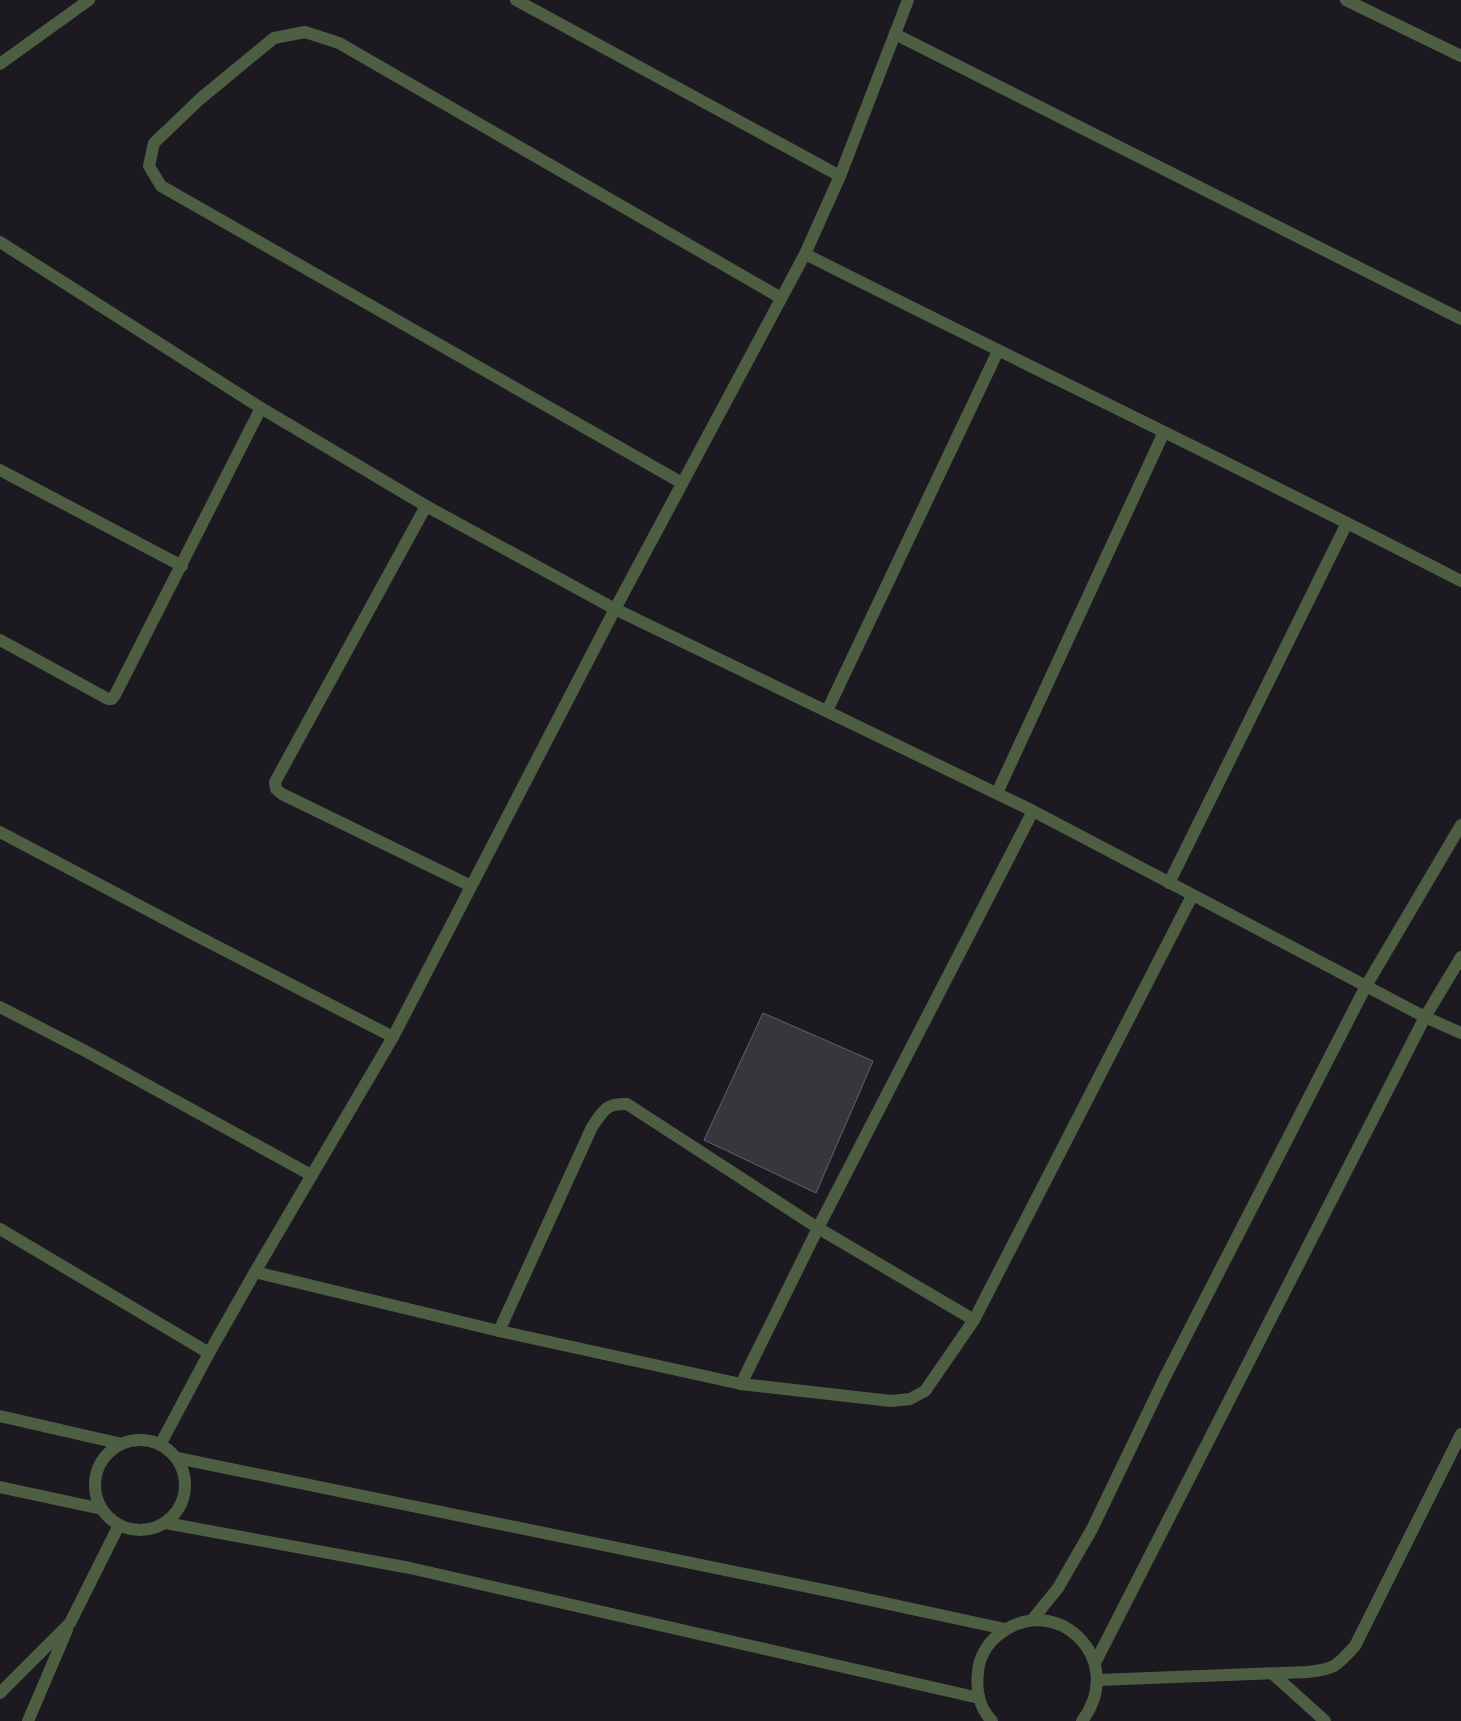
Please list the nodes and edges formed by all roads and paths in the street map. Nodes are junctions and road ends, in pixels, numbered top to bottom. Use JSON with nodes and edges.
{"nodes":[{"id":1,"x":89,"y":0,"type":"edge"},
{"id":2,"x":516,"y":0,"type":"edge"},
{"id":3,"x":908,"y":0,"type":"edge"},
{"id":4,"x":1346,"y":0,"type":"edge"},
{"id":5,"x":895,"y":34,"type":"junction"},
{"id":6,"x":1461,"y":56,"type":"edge"},
{"id":7,"x":2,"y":60,"type":"edge"},
{"id":8,"x":840,"y":176,"type":"junction"},
{"id":9,"x":0,"y":242,"type":"edge"},
{"id":10,"x":805,"y":254,"type":"junction"},
{"id":11,"x":781,"y":298,"type":"junction"},
{"id":12,"x":1461,"y":319,"type":"edge"},
{"id":13,"x":998,"y":351,"type":"junction"},
{"id":14,"x":261,"y":408,"type":"junction"},
{"id":15,"x":1164,"y":432,"type":"junction"},
{"id":16,"x":0,"y":470,"type":"edge"},
{"id":17,"x":682,"y":483,"type":"junction"},
{"id":18,"x":426,"y":506,"type":"junction"},
{"id":19,"x":1347,"y":522,"type":"junction"},
{"id":20,"x":182,"y":566,"type":"junction"},
{"id":21,"x":1461,"y":581,"type":"edge"},
{"id":22,"x":615,"y":609,"type":"junction"},
{"id":23,"x":0,"y":640,"type":"edge"},
{"id":24,"x":827,"y":711,"type":"junction"},
{"id":25,"x":997,"y":793,"type":"junction"},
{"id":26,"x":1034,"y":811,"type":"junction"},
{"id":27,"x":1461,"y":825,"type":"edge"},
{"id":28,"x":0,"y":832,"type":"edge"},
{"id":29,"x":1169,"y":883,"type":"junction"},
{"id":30,"x":471,"y":886,"type":"junction"},
{"id":31,"x":1192,"y":896,"type":"junction"},
{"id":32,"x":1461,"y":957,"type":"edge"},
{"id":33,"x":1366,"y":986,"type":"junction"},
{"id":34,"x":0,"y":1008,"type":"edge"},
{"id":35,"x":1425,"y":1017,"type":"junction"},
{"id":36,"x":1461,"y":1033,"type":"edge"},
{"id":37,"x":393,"y":1037,"type":"junction"},
{"id":38,"x":312,"y":1175,"type":"junction"},
{"id":39,"x":818,"y":1228,"type":"junction"},
{"id":40,"x":0,"y":1229,"type":"edge"},
{"id":41,"x":255,"y":1272,"type":"junction"},
{"id":42,"x":974,"y":1320,"type":"junction"},
{"id":43,"x":498,"y":1331,"type":"junction"},
{"id":44,"x":210,"y":1353,"type":"junction"},
{"id":45,"x":741,"y":1384,"type":"junction"},
{"id":46,"x":0,"y":1416,"type":"edge"},
{"id":47,"x":1461,"y":1434,"type":"edge"},
{"id":48,"x":122,"y":1444,"type":"junction"},
{"id":49,"x":160,"y":1445,"type":"junction"},
{"id":50,"x":177,"y":1458,"type":"junction"},
{"id":51,"x":0,"y":1487,"type":"edge"},
{"id":52,"x":102,"y":1509,"type":"junction"},
{"id":53,"x":166,"y":1522,"type":"junction"},
{"id":54,"x":119,"y":1525,"type":"junction"},
{"id":55,"x":1032,"y":1620,"type":"junction"},
{"id":56,"x":70,"y":1623,"type":"junction"},
{"id":57,"x":1006,"y":1629,"type":"junction"},
{"id":58,"x":1096,"y":1663,"type":"junction"},
{"id":59,"x":1273,"y":1674,"type":"junction"},
{"id":60,"x":1098,"y":1680,"type":"junction"},
{"id":61,"x":0,"y":1693,"type":"edge"},
{"id":62,"x":979,"y":1698,"type":"junction"},
{"id":63,"x":990,"y":1720,"type":"edge"},
{"id":64,"x":28,"y":1721,"type":"edge"},
{"id":65,"x":1082,"y":1721,"type":"edge"},
{"id":66,"x":1325,"y":1721,"type":"edge"}],
"edges":[{"from":1,"to":7,"type":"street"},
{"from":2,"to":8,"type":"street"},
{"from":3,"to":5,"type":"street"},
{"from":4,"to":6,"type":"street"},
{"from":5,"to":8,"type":"street"},
{"from":5,"to":12,"type":"street"},
{"from":8,"to":10,"type":"street"},
{"from":9,"to":14,"type":"street"},
{"from":10,"to":11,"type":"street"},
{"from":10,"to":13,"type":"street"},
{"from":11,"to":17,"type":"street"},
{"from":11,"to":17,"type":"street"},
{"from":13,"to":15,"type":"street"},
{"from":13,"to":24,"type":"street"},
{"from":14,"to":18,"type":"street"},
{"from":14,"to":20,"type":"street"},
{"from":15,"to":19,"type":"street"},
{"from":15,"to":25,"type":"street"},
{"from":16,"to":20,"type":"street"},
{"from":17,"to":22,"type":"street"},
{"from":18,"to":22,"type":"street"},
{"from":18,"to":30,"type":"street"},
{"from":19,"to":21,"type":"street"},
{"from":19,"to":29,"type":"street"},
{"from":20,"to":23,"type":"street"},
{"from":22,"to":24,"type":"street"},
{"from":22,"to":30,"type":"street"},
{"from":24,"to":25,"type":"street"},
{"from":25,"to":26,"type":"street"},
{"from":26,"to":29,"type":"street"},
{"from":26,"to":39,"type":"street"},
{"from":27,"to":33,"type":"street"},
{"from":28,"to":37,"type":"street"},
{"from":29,"to":31,"type":"street"},
{"from":30,"to":37,"type":"street"},
{"from":31,"to":33,"type":"street"},
{"from":31,"to":42,"type":"street"},
{"from":32,"to":35,"type":"street"},
{"from":33,"to":35,"type":"street"},
{"from":33,"to":55,"type":"street"},
{"from":34,"to":38,"type":"street"},
{"from":35,"to":36,"type":"street"},
{"from":35,"to":58,"type":"street"},
{"from":37,"to":38,"type":"street"},
{"from":38,"to":41,"type":"street"},
{"from":39,"to":42,"type":"street"},
{"from":39,"to":43,"type":"street"},
{"from":39,"to":45,"type":"street"},
{"from":40,"to":44,"type":"street"},
{"from":41,"to":43,"type":"street"},
{"from":41,"to":44,"type":"street"},
{"from":42,"to":45,"type":"street"},
{"from":43,"to":45,"type":"street"},
{"from":44,"to":49,"type":"street"},
{"from":46,"to":48,"type":"street"},
{"from":47,"to":59,"type":"street"},
{"from":48,"to":49,"type":"street"},
{"from":48,"to":52,"type":"street"},
{"from":49,"to":50,"type":"street"},
{"from":50,"to":53,"type":"street"},
{"from":50,"to":57,"type":"street"},
{"from":51,"to":52,"type":"street"},
{"from":52,"to":54,"type":"street"},
{"from":53,"to":54,"type":"street"},
{"from":53,"to":62,"type":"street"},
{"from":54,"to":56,"type":"street"},
{"from":55,"to":57,"type":"street"},
{"from":55,"to":58,"type":"street"},
{"from":56,"to":61,"type":"street"},
{"from":56,"to":64,"type":"street"},
{"from":57,"to":62,"type":"street"},
{"from":58,"to":60,"type":"street"},
{"from":59,"to":60,"type":"street"},
{"from":59,"to":66,"type":"street"},
{"from":60,"to":65,"type":"street"},
{"from":62,"to":63,"type":"street"}]}
